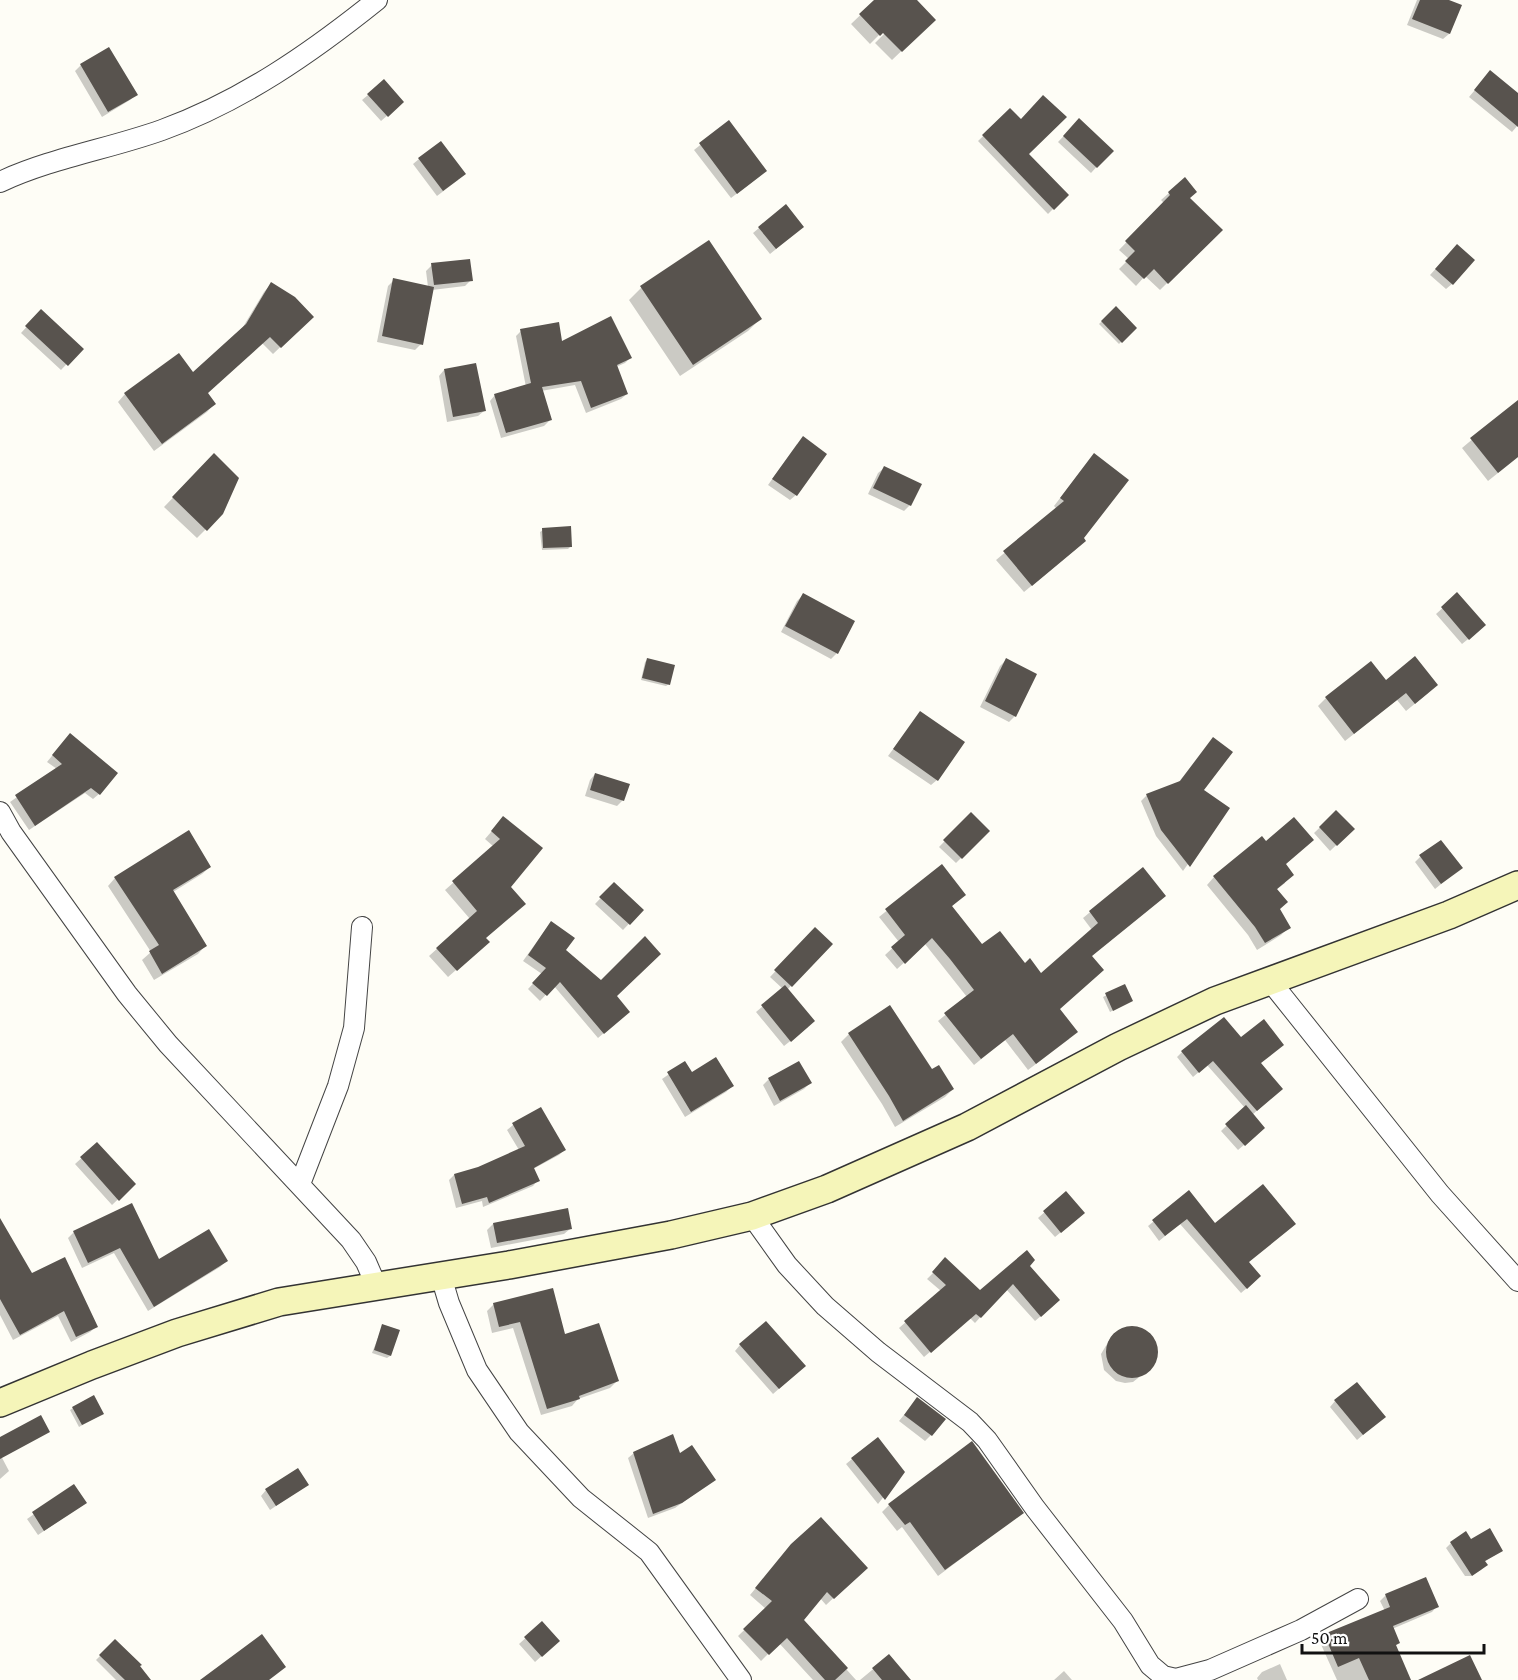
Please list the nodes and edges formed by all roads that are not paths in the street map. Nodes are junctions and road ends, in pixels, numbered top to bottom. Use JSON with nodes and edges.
{"nodes":[{"id":1,"x":377,"y":0,"type":"edge"},
{"id":2,"x":0,"y":182,"type":"edge"},
{"id":3,"x":0,"y":812,"type":"edge"},
{"id":4,"x":1518,"y":885,"type":"edge"},
{"id":5,"x":362,"y":927,"type":"dead end"},
{"id":6,"x":1271,"y":982,"type":"junction"},
{"id":7,"x":300,"y":1184,"type":"junction"},
{"id":8,"x":752,"y":1216,"type":"junction"},
{"id":9,"x":441,"y":1276,"type":"junction"},
{"id":10,"x":1518,"y":1281,"type":"edge"},
{"id":11,"x":376,"y":1286,"type":"junction"},
{"id":12,"x":0,"y":1403,"type":"edge"},
{"id":13,"x":1358,"y":1599,"type":"dead end"},
{"id":14,"x":741,"y":1680,"type":"edge"}],
"edges":[{"from":1,"to":2,"type":"street"},
{"from":3,"to":7,"type":"street"},
{"from":4,"to":6,"type":"main road"},
{"from":5,"to":7,"type":"street"},
{"from":6,"to":8,"type":"main road"},
{"from":6,"to":10,"type":"street"},
{"from":7,"to":11,"type":"street"},
{"from":8,"to":9,"type":"main road"},
{"from":8,"to":13,"type":"street"},
{"from":9,"to":11,"type":"main road"},
{"from":9,"to":14,"type":"street"},
{"from":11,"to":12,"type":"main road"}]}
